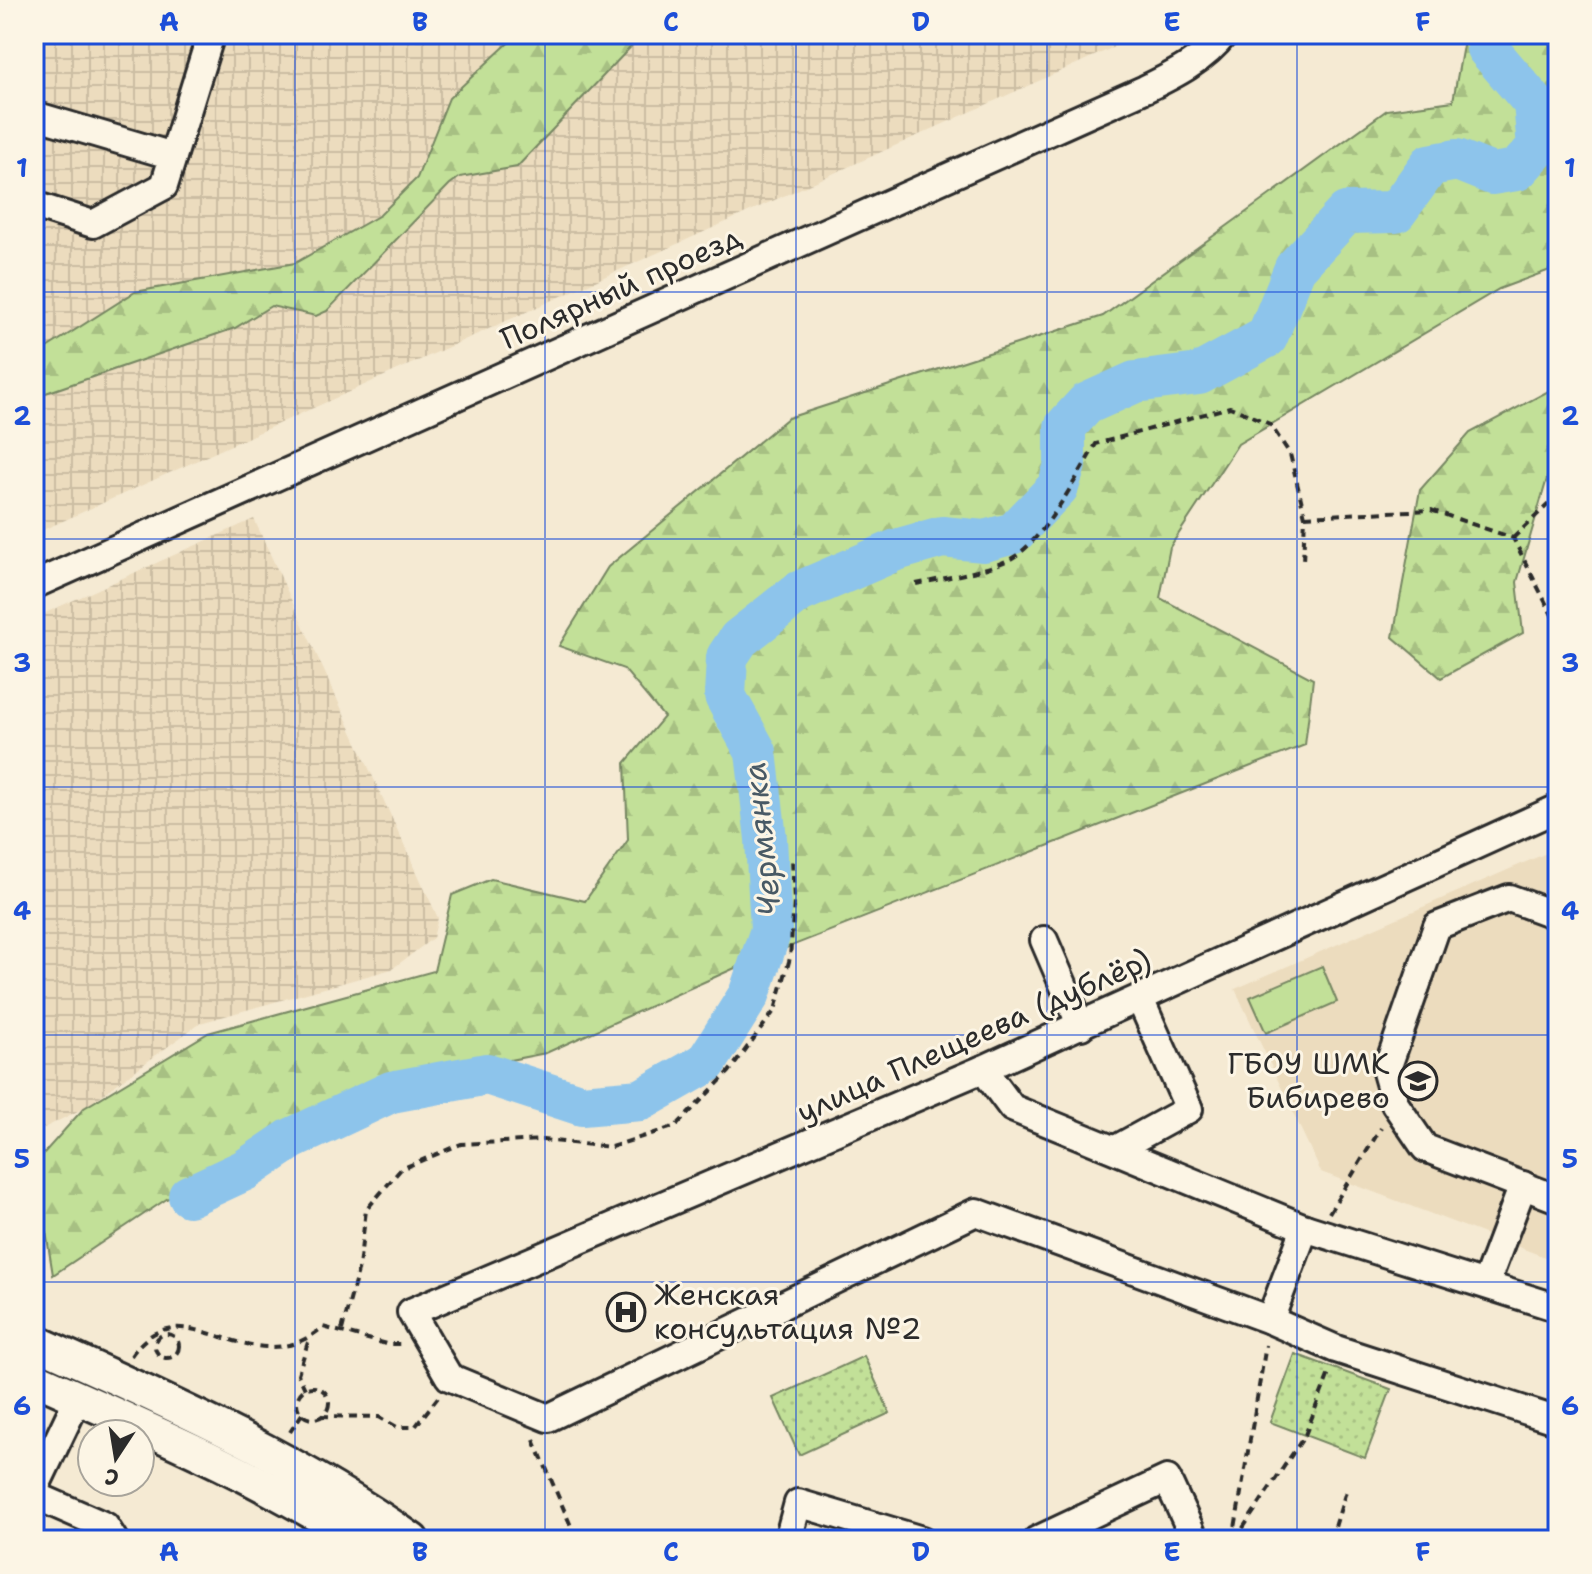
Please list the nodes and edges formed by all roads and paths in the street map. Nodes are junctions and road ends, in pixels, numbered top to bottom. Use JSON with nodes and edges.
{"nodes":[{"id":1,"x":211,"y":34,"type":"edge"},
{"id":2,"x":1224,"y":34,"type":"edge"},
{"id":3,"x":34,"y":115,"type":"edge"},
{"id":4,"x":173,"y":156,"type":"junction"},
{"id":5,"x":34,"y":205,"type":"edge"},
{"id":6,"x":1558,"y":495,"type":"edge"},
{"id":7,"x":1305,"y":516,"type":"junction"},
{"id":8,"x":1513,"y":538,"type":"junction"},
{"id":9,"x":1303,"y":562,"type":"dead end"},
{"id":10,"x":916,"y":584,"type":"dead end"},
{"id":11,"x":34,"y":585,"type":"edge"},
{"id":12,"x":1558,"y":627,"type":"edge"},
{"id":13,"x":1558,"y":808,"type":"edge"},
{"id":14,"x":792,"y":858,"type":"dead end"},
{"id":15,"x":1558,"y":916,"type":"edge"},
{"id":16,"x":1044,"y":940,"type":"dead end"},
{"id":17,"x":1140,"y":999,"type":"junction"},
{"id":18,"x":1081,"y":1026,"type":"junction"},
{"id":19,"x":983,"y":1069,"type":"junction"},
{"id":20,"x":1395,"y":1104,"type":"junction"},
{"id":21,"x":1116,"y":1149,"type":"junction"},
{"id":22,"x":1345,"y":1184,"type":"dead end"},
{"id":23,"x":1523,"y":1185,"type":"junction"},
{"id":24,"x":1558,"y":1199,"type":"edge"},
{"id":25,"x":1305,"y":1228,"type":"junction"},
{"id":26,"x":1486,"y":1283,"type":"junction"},
{"id":27,"x":1558,"y":1308,"type":"edge"},
{"id":28,"x":1270,"y":1320,"type":"junction"},
{"id":29,"x":159,"y":1329,"type":"junction"},
{"id":30,"x":342,"y":1330,"type":"junction"},
{"id":31,"x":163,"y":1335,"type":"junction"},
{"id":32,"x":309,"y":1339,"type":"junction"},
{"id":33,"x":34,"y":1341,"type":"edge"},
{"id":34,"x":429,"y":1343,"type":"junction"},
{"id":35,"x":34,"y":1361,"type":"edge"},
{"id":36,"x":127,"y":1366,"type":"dead end"},
{"id":37,"x":1331,"y":1367,"type":"dead end"},
{"id":38,"x":449,"y":1377,"type":"junction"},
{"id":39,"x":34,"y":1378,"type":"edge"},
{"id":40,"x":305,"y":1389,"type":"junction"},
{"id":41,"x":78,"y":1398,"type":"junction"},
{"id":42,"x":302,"y":1414,"type":"junction"},
{"id":43,"x":321,"y":1416,"type":"junction"},
{"id":44,"x":548,"y":1418,"type":"junction"},
{"id":45,"x":1558,"y":1421,"type":"edge"},
{"id":46,"x":285,"y":1439,"type":"dead end"},
{"id":47,"x":1346,"y":1491,"type":"dead end"},
{"id":48,"x":34,"y":1492,"type":"edge"},
{"id":49,"x":114,"y":1540,"type":"edge"},
{"id":50,"x":358,"y":1540,"type":"edge"},
{"id":51,"x":386,"y":1540,"type":"edge"},
{"id":52,"x":412,"y":1540,"type":"edge"},
{"id":53,"x":577,"y":1540,"type":"edge"},
{"id":54,"x":788,"y":1540,"type":"edge"},
{"id":55,"x":922,"y":1540,"type":"edge"},
{"id":56,"x":1037,"y":1540,"type":"edge"},
{"id":57,"x":1195,"y":1540,"type":"edge"},
{"id":58,"x":1234,"y":1540,"type":"edge"},
{"id":59,"x":1331,"y":1540,"type":"edge"}],
"edges":[{"from":1,"to":4,"type":"street"},
{"from":2,"to":11,"type":"street","name":"Полярный проезд"},
{"from":3,"to":4,"type":"street"},
{"from":4,"to":5,"type":"street"},
{"from":6,"to":8,"type":"path"},
{"from":7,"to":8,"type":"path"},
{"from":7,"to":9,"type":"path"},
{"from":7,"to":10,"type":"path"},
{"from":8,"to":12,"type":"path"},
{"from":13,"to":17,"type":"street","name":"улица Плещеева (дублёр)"},
{"from":14,"to":30,"type":"path"},
{"from":15,"to":20,"type":"street"},
{"from":16,"to":18,"type":"street"},
{"from":17,"to":18,"type":"street","name":"улица Плещеева (дублёр)"},
{"from":17,"to":21,"type":"street"},
{"from":18,"to":19,"type":"street","name":"улица Плещеева (дублёр)"},
{"from":19,"to":21,"type":"street"},
{"from":19,"to":34,"type":"street","name":"улица Плещеева (дублёр)"},
{"from":20,"to":22,"type":"path"},
{"from":20,"to":23,"type":"street"},
{"from":21,"to":25,"type":"street"},
{"from":23,"to":24,"type":"street"},
{"from":23,"to":26,"type":"street"},
{"from":25,"to":26,"type":"street"},
{"from":25,"to":28,"type":"street"},
{"from":26,"to":27,"type":"street"},
{"from":28,"to":44,"type":"street"},
{"from":28,"to":45,"type":"street"},
{"from":28,"to":58,"type":"path"},
{"from":29,"to":31,"type":"path"},
{"from":29,"to":32,"type":"path"},
{"from":29,"to":36,"type":"path"},
{"from":30,"to":32,"type":"path"},
{"from":30,"to":34,"type":"path"},
{"from":31,"to":31,"type":"path"},
{"from":32,"to":40,"type":"path"},
{"from":33,"to":52,"type":"main road"},
{"from":34,"to":38,"type":"street"},
{"from":35,"to":51,"type":"street"},
{"from":37,"to":58,"type":"path"},
{"from":38,"to":43,"type":"path"},
{"from":38,"to":44,"type":"street"},
{"from":39,"to":41,"type":"main road"},
{"from":40,"to":42,"type":"path"},
{"from":40,"to":43,"type":"path"},
{"from":41,"to":48,"type":"street"},
{"from":41,"to":50,"type":"main road"},
{"from":42,"to":43,"type":"path"},
{"from":42,"to":46,"type":"path"},
{"from":44,"to":53,"type":"path"},
{"from":47,"to":59,"type":"path"},
{"from":48,"to":49,"type":"street"},
{"from":54,"to":55,"type":"street"},
{"from":56,"to":57,"type":"street"}]}
